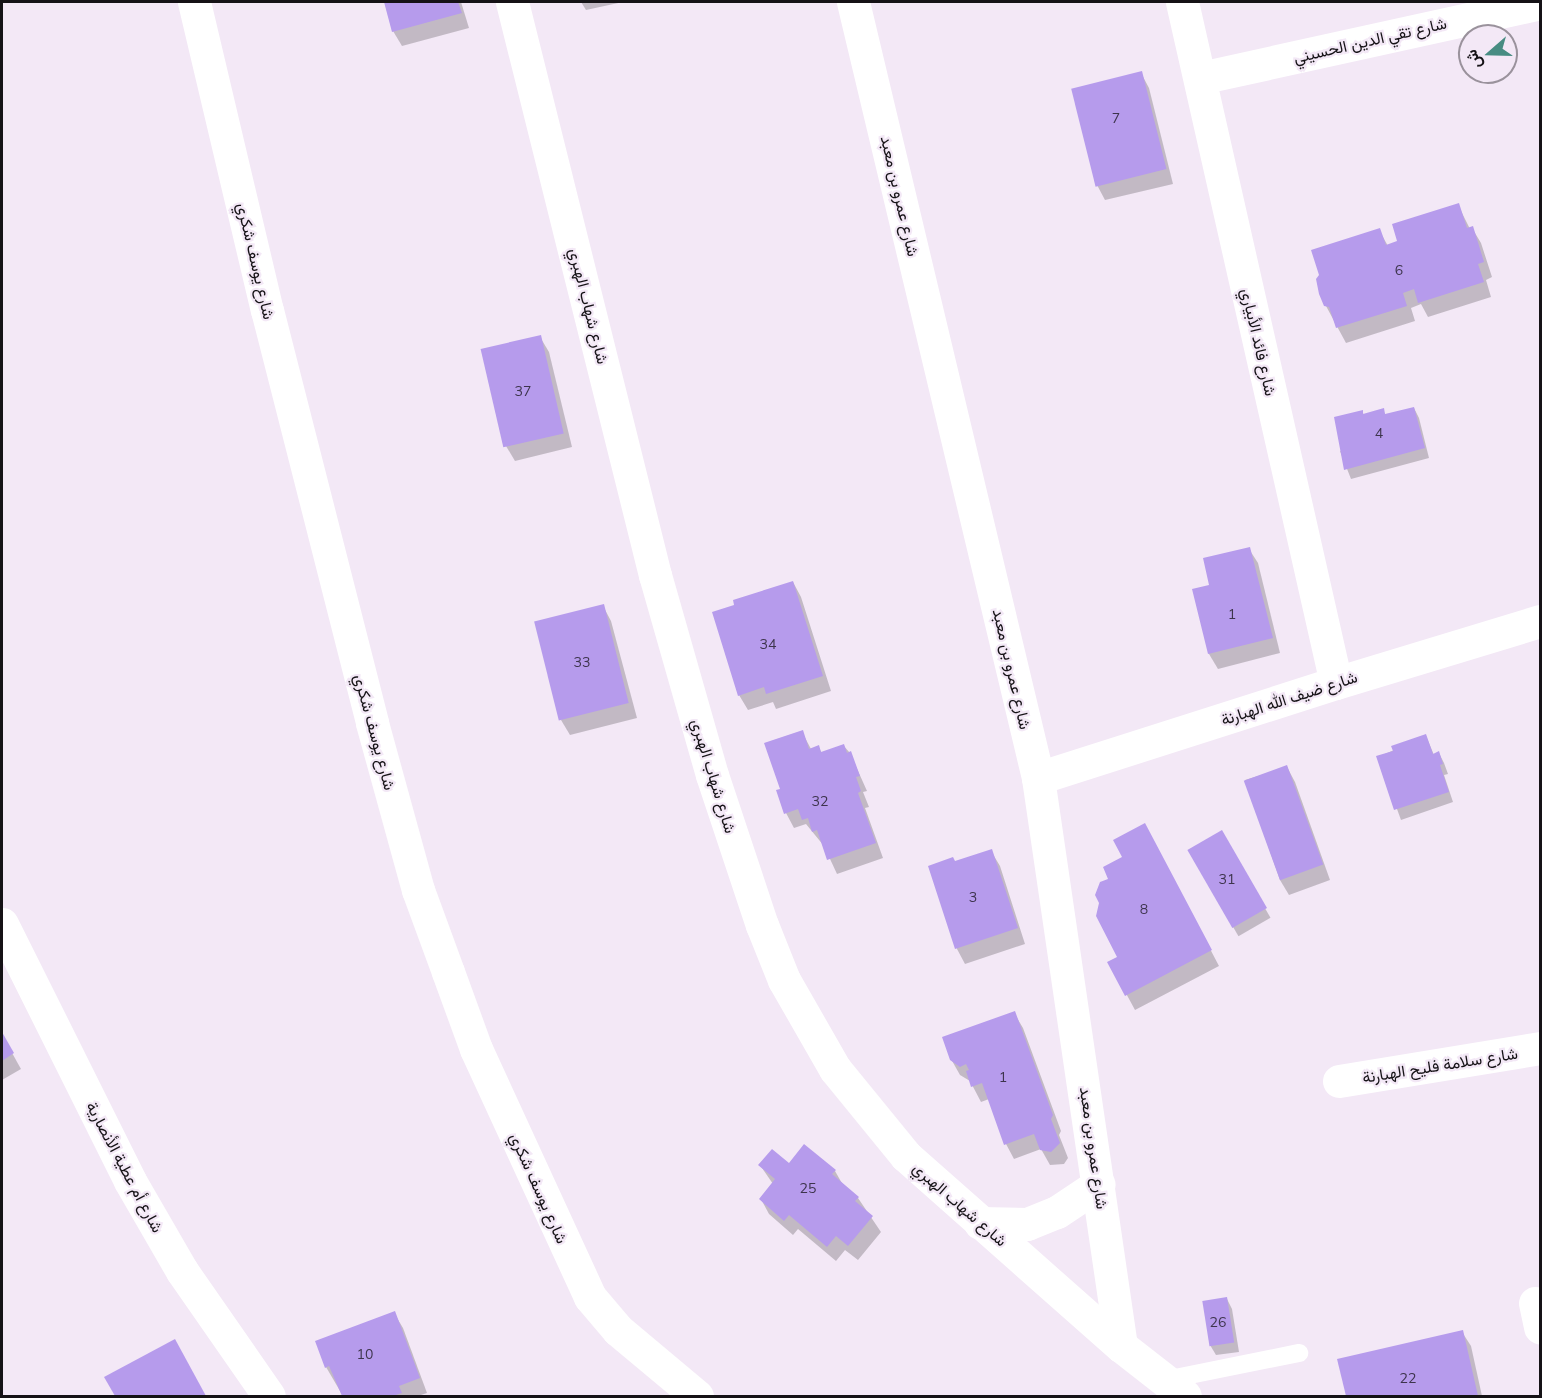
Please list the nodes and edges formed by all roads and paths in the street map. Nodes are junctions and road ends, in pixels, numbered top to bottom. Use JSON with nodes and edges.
{"nodes":[{"id":1,"x":194,"y":2,"type":"edge"},
{"id":2,"x":512,"y":2,"type":"edge"},
{"id":3,"x":853,"y":2,"type":"edge"},
{"id":4,"x":1182,"y":2,"type":"edge"},
{"id":5,"x":1540,"y":3,"type":"edge"},
{"id":6,"x":1200,"y":78,"type":"junction"},
{"id":7,"x":1540,"y":621,"type":"edge"},
{"id":8,"x":1336,"y":683,"type":"junction"},
{"id":9,"x":1038,"y":778,"type":"junction"},
{"id":10,"x":2,"y":924,"type":"edge"},
{"id":11,"x":1540,"y":1048,"type":"edge"},
{"id":12,"x":1339,"y":1081,"type":"dead end"},
{"id":13,"x":1099,"y":1184,"type":"junction"},
{"id":14,"x":980,"y":1223,"type":"junction"},
{"id":15,"x":1121,"y":1346,"type":"junction"},
{"id":16,"x":1299,"y":1353,"type":"dead end"},
{"id":17,"x":1175,"y":1388,"type":"edge"},
{"id":18,"x":269,"y":1396,"type":"edge"},
{"id":19,"x":697,"y":1396,"type":"edge"}],
"edges":[{"from":1,"to":19,"type":"street","name":"شارع يوسف شكري"},
{"from":2,"to":14,"type":"street","name":"شارع شهاب الهبري"},
{"from":3,"to":9,"type":"street","name":"شارع عمرو بن معبد"},
{"from":4,"to":6,"type":"street","name":"شارع فائد الأبياري"},
{"from":5,"to":6,"type":"street","name":"شارع تقي الدين الحسيني"},
{"from":6,"to":8,"type":"street","name":"شارع فائد الأبياري"},
{"from":7,"to":8,"type":"street","name":"شارع ضيف الله الهبارنة"},
{"from":8,"to":9,"type":"street","name":"شارع ضيف الله الهبارنة"},
{"from":9,"to":13,"type":"street","name":"شارع عمرو بن معبد"},
{"from":10,"to":18,"type":"street","name":"شارع أم عطية الأنصارية"},
{"from":11,"to":12,"type":"street","name":"شارع سلامة فليح الهبارنة"},
{"from":13,"to":14,"type":"street"},
{"from":13,"to":15,"type":"street","name":"شارع عمرو بن معبد"},
{"from":14,"to":15,"type":"street","name":"شارع شهاب الهبري"},
{"from":15,"to":17,"type":"street","name":"شارع شهاب الهبري"},
{"from":16,"to":17,"type":"lane"}]}
